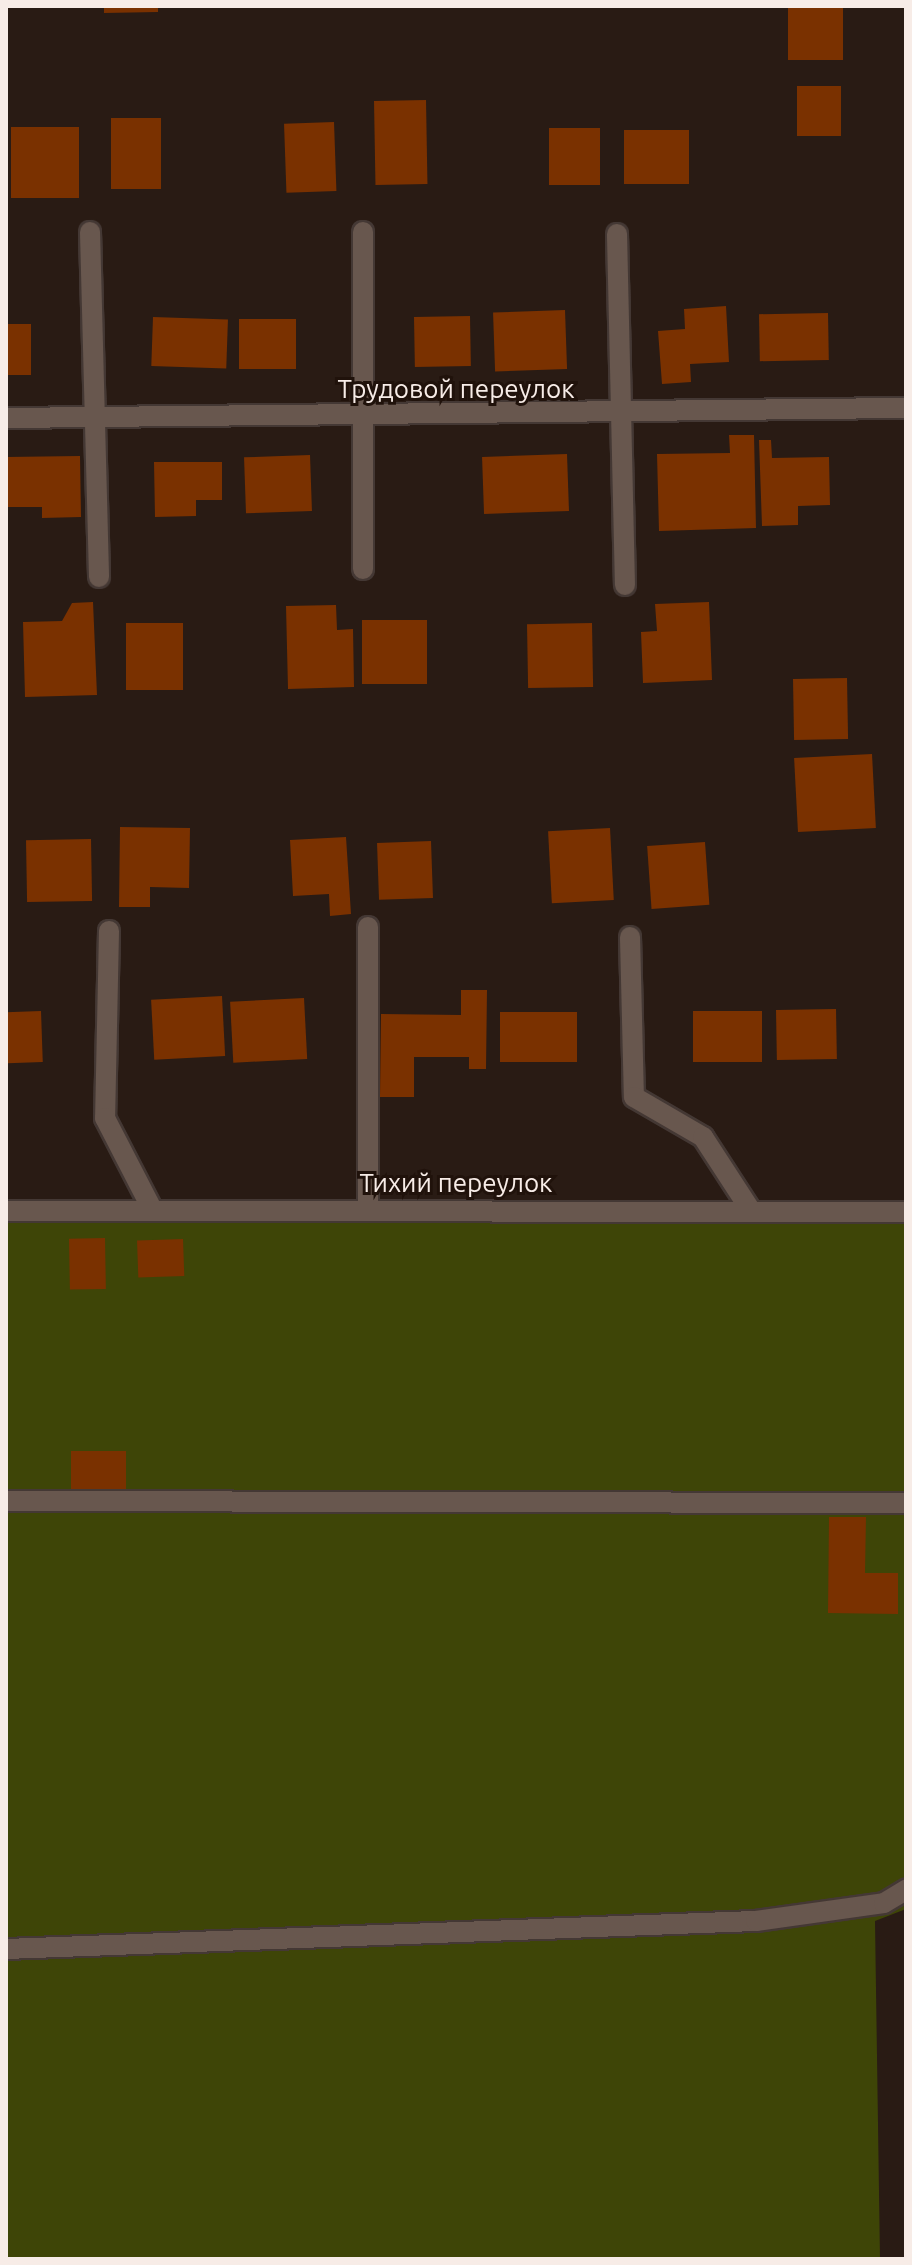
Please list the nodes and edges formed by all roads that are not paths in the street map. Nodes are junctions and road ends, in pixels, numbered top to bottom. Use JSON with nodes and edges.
{"nodes":[{"id":1,"x":90,"y":232,"type":"dead end"},
{"id":2,"x":363,"y":232,"type":"dead end"},
{"id":3,"x":617,"y":234,"type":"dead end"},
{"id":4,"x":906,"y":408,"type":"edge"},
{"id":5,"x":620,"y":414,"type":"junction"},
{"id":6,"x":362,"y":415,"type":"junction"},
{"id":7,"x":90,"y":417,"type":"junction"},
{"id":8,"x":6,"y":418,"type":"edge"},
{"id":9,"x":363,"y":569,"type":"dead end"},
{"id":10,"x":99,"y":577,"type":"dead end"},
{"id":11,"x":625,"y":585,"type":"dead end"},
{"id":12,"x":368,"y":927,"type":"dead end"},
{"id":13,"x":109,"y":931,"type":"dead end"},
{"id":14,"x":630,"y":937,"type":"dead end"},
{"id":15,"x":151,"y":1207,"type":"junction"},
{"id":16,"x":368,"y":1208,"type":"junction"},
{"id":17,"x":6,"y":1211,"type":"edge"},
{"id":18,"x":751,"y":1211,"type":"junction"},
{"id":19,"x":906,"y":1212,"type":"edge"},
{"id":20,"x":6,"y":1501,"type":"edge"},
{"id":21,"x":906,"y":1503,"type":"edge"},
{"id":22,"x":906,"y":1890,"type":"edge"},
{"id":23,"x":6,"y":1949,"type":"edge"}],
"edges":[{"from":1,"to":7,"type":"lane"},
{"from":2,"to":6,"type":"lane"},
{"from":3,"to":5,"type":"lane"},
{"from":4,"to":5,"type":"lane","name":"Трудовой переулок"},
{"from":5,"to":6,"type":"lane","name":"Трудовой переулок"},
{"from":5,"to":11,"type":"lane"},
{"from":6,"to":7,"type":"lane","name":"Трудовой переулок"},
{"from":6,"to":9,"type":"lane"},
{"from":7,"to":8,"type":"lane","name":"Трудовой переулок"},
{"from":7,"to":10,"type":"lane"},
{"from":12,"to":16,"type":"lane"},
{"from":13,"to":15,"type":"lane"},
{"from":14,"to":18,"type":"lane"},
{"from":15,"to":16,"type":"lane","name":"Тихий переулок"},
{"from":15,"to":17,"type":"lane","name":"Тихий переулок"},
{"from":16,"to":18,"type":"lane","name":"Тихий переулок"},
{"from":18,"to":19,"type":"lane","name":"Тихий переулок"},
{"from":20,"to":21,"type":"lane"},
{"from":22,"to":23,"type":"lane"}]}
